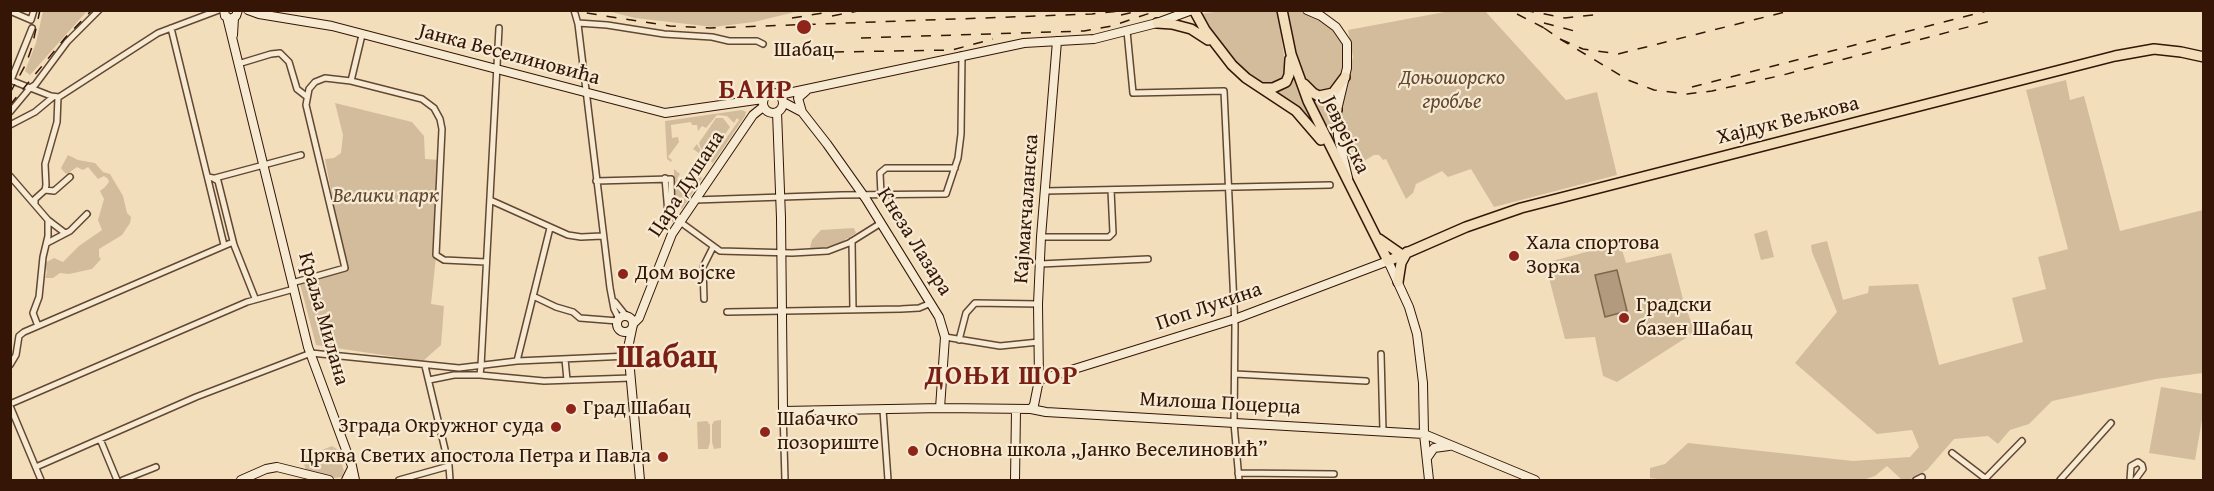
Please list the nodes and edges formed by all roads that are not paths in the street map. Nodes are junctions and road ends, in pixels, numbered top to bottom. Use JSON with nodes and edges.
{"nodes":[{"id":1,"x":34,"y":10,"type":"edge"},
{"id":2,"x":99,"y":10,"type":"edge"},
{"id":3,"x":219,"y":10,"type":"edge"},
{"id":4,"x":248,"y":10,"type":"edge"},
{"id":5,"x":574,"y":10,"type":"edge"},
{"id":6,"x":1193,"y":10,"type":"edge"},
{"id":7,"x":1307,"y":10,"type":"edge"},
{"id":8,"x":10,"y":11,"type":"edge"},
{"id":9,"x":259,"y":14,"type":"junction"},
{"id":10,"x":231,"y":15,"type":"edge"},
{"id":11,"x":1283,"y":15,"type":"edge"},
{"id":12,"x":201,"y":18,"type":"junction"},
{"id":13,"x":578,"y":23,"type":"junction"},
{"id":14,"x":1157,"y":23,"type":"junction"},
{"id":15,"x":32,"y":28,"type":"dead end"},
{"id":16,"x":171,"y":28,"type":"junction"},
{"id":17,"x":499,"y":28,"type":"dead end"},
{"id":18,"x":1127,"y":31,"type":"junction"},
{"id":19,"x":362,"y":35,"type":"junction"},
{"id":20,"x":1057,"y":41,"type":"junction"},
{"id":21,"x":763,"y":44,"type":"dead end"},
{"id":22,"x":1218,"y":48,"type":"junction"},
{"id":23,"x":1290,"y":48,"type":"junction"},
{"id":24,"x":962,"y":55,"type":"junction"},
{"id":25,"x":2204,"y":57,"type":"edge"},
{"id":26,"x":238,"y":64,"type":"junction"},
{"id":27,"x":497,"y":69,"type":"junction"},
{"id":28,"x":1345,"y":77,"type":"junction"},
{"id":29,"x":1299,"y":78,"type":"junction"},
{"id":30,"x":11,"y":80,"type":"edge"},
{"id":31,"x":351,"y":81,"type":"junction"},
{"id":32,"x":30,"y":88,"type":"junction"},
{"id":33,"x":1261,"y":88,"type":"junction"},
{"id":34,"x":805,"y":90,"type":"junction"},
{"id":35,"x":586,"y":93,"type":"junction"},
{"id":36,"x":306,"y":96,"type":"junction"},
{"id":37,"x":1320,"y":96,"type":"junction"},
{"id":38,"x":55,"y":97,"type":"junction"},
{"id":39,"x":742,"y":102,"type":"junction"},
{"id":40,"x":773,"y":106,"type":"junction"},
{"id":41,"x":1337,"y":110,"type":"junction"},
{"id":42,"x":802,"y":111,"type":"junction"},
{"id":43,"x":10,"y":112,"type":"edge"},
{"id":44,"x":752,"y":118,"type":"junction"},
{"id":45,"x":10,"y":125,"type":"edge"},
{"id":46,"x":1330,"y":147,"type":"junction"},
{"id":47,"x":301,"y":155,"type":"dead end"},
{"id":48,"x":264,"y":165,"type":"junction"},
{"id":49,"x":955,"y":168,"type":"junction"},
{"id":50,"x":10,"y":176,"type":"edge"},
{"id":51,"x":70,"y":177,"type":"dead end"},
{"id":52,"x":211,"y":178,"type":"junction"},
{"id":53,"x":596,"y":181,"type":"junction"},
{"id":54,"x":1348,"y":181,"type":"junction"},
{"id":55,"x":1330,"y":185,"type":"dead end"},
{"id":56,"x":1228,"y":188,"type":"junction"},
{"id":57,"x":45,"y":190,"type":"junction"},
{"id":58,"x":1112,"y":190,"type":"junction"},
{"id":59,"x":1045,"y":191,"type":"junction"},
{"id":60,"x":881,"y":194,"type":"junction"},
{"id":61,"x":863,"y":195,"type":"junction"},
{"id":62,"x":781,"y":197,"type":"junction"},
{"id":63,"x":490,"y":200,"type":"junction"},
{"id":64,"x":695,"y":200,"type":"junction"},
{"id":65,"x":35,"y":203,"type":"junction"},
{"id":66,"x":87,"y":214,"type":"dead end"},
{"id":67,"x":48,"y":220,"type":"junction"},
{"id":68,"x":676,"y":220,"type":"junction"},
{"id":69,"x":881,"y":223,"type":"junction"},
{"id":70,"x":550,"y":228,"type":"junction"},
{"id":71,"x":65,"y":233,"type":"junction"},
{"id":72,"x":602,"y":236,"type":"junction"},
{"id":73,"x":1376,"y":236,"type":"junction"},
{"id":74,"x":1041,"y":237,"type":"junction"},
{"id":75,"x":852,"y":241,"type":"junction"},
{"id":76,"x":233,"y":242,"type":"junction"},
{"id":77,"x":47,"y":243,"type":"junction"},
{"id":78,"x":224,"y":246,"type":"junction"},
{"id":79,"x":713,"y":247,"type":"junction"},
{"id":80,"x":782,"y":252,"type":"junction"},
{"id":81,"x":1405,"y":254,"type":"junction"},
{"id":82,"x":1148,"y":259,"type":"dead end"},
{"id":83,"x":1388,"y":261,"type":"junction"},
{"id":84,"x":486,"y":262,"type":"junction"},
{"id":85,"x":1040,"y":264,"type":"junction"},
{"id":86,"x":1398,"y":282,"type":"junction"},
{"id":87,"x":293,"y":286,"type":"junction"},
{"id":88,"x":533,"y":296,"type":"junction"},
{"id":89,"x":255,"y":298,"type":"junction"},
{"id":90,"x":704,"y":299,"type":"dead end"},
{"id":91,"x":931,"y":303,"type":"junction"},
{"id":92,"x":1038,"y":304,"type":"junction"},
{"id":93,"x":853,"y":310,"type":"junction"},
{"id":94,"x":782,"y":311,"type":"junction"},
{"id":95,"x":727,"y":312,"type":"dead end"},
{"id":96,"x":1235,"y":319,"type":"junction"},
{"id":97,"x":626,"y":321,"type":"junction"},
{"id":98,"x":38,"y":326,"type":"junction"},
{"id":99,"x":945,"y":337,"type":"junction"},
{"id":100,"x":959,"y":340,"type":"junction"},
{"id":101,"x":1039,"y":342,"type":"junction"},
{"id":102,"x":628,"y":352,"type":"junction"},
{"id":103,"x":311,"y":353,"type":"junction"},
{"id":104,"x":1381,"y":354,"type":"dead end"},
{"id":105,"x":565,"y":359,"type":"junction"},
{"id":106,"x":516,"y":361,"type":"junction"},
{"id":107,"x":10,"y":365,"type":"edge"},
{"id":108,"x":425,"y":366,"type":"junction"},
{"id":109,"x":481,"y":366,"type":"junction"},
{"id":110,"x":1235,"y":374,"type":"junction"},
{"id":111,"x":480,"y":375,"type":"junction"},
{"id":112,"x":632,"y":378,"type":"junction"},
{"id":113,"x":429,"y":380,"type":"junction"},
{"id":114,"x":567,"y":380,"type":"junction"},
{"id":115,"x":1039,"y":380,"type":"junction"},
{"id":116,"x":1366,"y":381,"type":"dead end"},
{"id":117,"x":10,"y":405,"type":"edge"},
{"id":118,"x":940,"y":408,"type":"junction"},
{"id":119,"x":1031,"y":409,"type":"junction"},
{"id":120,"x":883,"y":410,"type":"junction"},
{"id":121,"x":1016,"y":410,"type":"junction"},
{"id":122,"x":783,"y":411,"type":"junction"},
{"id":123,"x":1234,"y":423,"type":"junction"},
{"id":124,"x":2111,"y":423,"type":"dead end"},
{"id":125,"x":1383,"y":431,"type":"junction"},
{"id":126,"x":1424,"y":434,"type":"junction"},
{"id":127,"x":100,"y":439,"type":"junction"},
{"id":128,"x":2022,"y":441,"type":"dead end"},
{"id":129,"x":1450,"y":446,"type":"junction"},
{"id":130,"x":1952,"y":453,"type":"dead end"},
{"id":131,"x":1427,"y":459,"type":"junction"},
{"id":132,"x":352,"y":466,"type":"junction"},
{"id":133,"x":448,"y":466,"type":"junction"},
{"id":134,"x":36,"y":467,"type":"junction"},
{"id":135,"x":156,"y":468,"type":"dead end"},
{"id":136,"x":1238,"y":473,"type":"junction"},
{"id":137,"x":1334,"y":474,"type":"dead end"},
{"id":138,"x":41,"y":480,"type":"edge"},
{"id":139,"x":117,"y":480,"type":"edge"},
{"id":140,"x":123,"y":480,"type":"edge"},
{"id":141,"x":241,"y":480,"type":"edge"},
{"id":142,"x":329,"y":480,"type":"edge"},
{"id":143,"x":346,"y":480,"type":"edge"},
{"id":144,"x":355,"y":480,"type":"edge"},
{"id":145,"x":399,"y":480,"type":"edge"},
{"id":146,"x":450,"y":480,"type":"edge"},
{"id":147,"x":640,"y":480,"type":"edge"},
{"id":148,"x":785,"y":480,"type":"edge"},
{"id":149,"x":888,"y":480,"type":"edge"},
{"id":150,"x":1015,"y":480,"type":"edge"},
{"id":151,"x":1239,"y":480,"type":"edge"},
{"id":152,"x":1429,"y":480,"type":"edge"},
{"id":153,"x":1535,"y":480,"type":"edge"},
{"id":154,"x":1986,"y":480,"type":"edge"},
{"id":155,"x":2060,"y":480,"type":"edge"},
{"id":156,"x":2130,"y":480,"type":"edge"},
{"id":157,"x":2135,"y":480,"type":"edge"}],
"edges":[{"from":1,"to":8,"type":"street"},
{"from":2,"to":32,"type":"street"},
{"from":3,"to":12,"type":"street"},
{"from":4,"to":9,"type":"main road","name":"Јанка Веселиновића"},
{"from":5,"to":13,"type":"street"},
{"from":6,"to":14,"type":"main road","name":"Јанка Веселиновића"},
{"from":6,"to":22,"type":"main road"},
{"from":7,"to":28,"type":"main road"},
{"from":9,"to":10,"type":"main road"},
{"from":9,"to":19,"type":"main road","name":"Јанка Веселиновића"},
{"from":10,"to":12,"type":"street"},
{"from":10,"to":26,"type":"main road","name":"Краља Милана"},
{"from":11,"to":23,"type":"main road","name":"Јеврејска"},
{"from":12,"to":16,"type":"street"},
{"from":13,"to":21,"type":"street"},
{"from":13,"to":35,"type":"street"},
{"from":14,"to":18,"type":"main road","name":"Јанка Веселиновића"},
{"from":14,"to":22,"type":"main road"},
{"from":15,"to":30,"type":"street"},
{"from":16,"to":38,"type":"street"},
{"from":16,"to":52,"type":"street"},
{"from":17,"to":27,"type":"street"},
{"from":18,"to":20,"type":"main road","name":"Јанка Веселиновића"},
{"from":18,"to":56,"type":"street"},
{"from":19,"to":27,"type":"main road","name":"Јанка Веселиновића"},
{"from":19,"to":31,"type":"street"},
{"from":20,"to":24,"type":"main road","name":"Јанка Веселиновића"},
{"from":20,"to":59,"type":"main road","name":"Кајмакчаланска"},
{"from":22,"to":33,"type":"main road"},
{"from":23,"to":29,"type":"main road","name":"Јеврејска"},
{"from":23,"to":33,"type":"main road"},
{"from":24,"to":34,"type":"main road","name":"Јанка Веселиновића"},
{"from":24,"to":49,"type":"street"},
{"from":25,"to":81,"type":"main road","name":"Хајдук Вељкова"},
{"from":26,"to":36,"type":"street"},
{"from":26,"to":48,"type":"main road","name":"Краља Милана"},
{"from":27,"to":35,"type":"main road","name":"Јанка Веселиновића"},
{"from":27,"to":63,"type":"street"},
{"from":28,"to":37,"type":"main road"},
{"from":28,"to":41,"type":"main road"},
{"from":29,"to":37,"type":"main road"},
{"from":29,"to":46,"type":"main road","name":"Јеврејска"},
{"from":30,"to":32,"type":"street"},
{"from":31,"to":36,"type":"street"},
{"from":31,"to":84,"type":"street"},
{"from":32,"to":38,"type":"street"},
{"from":32,"to":43,"type":"street"},
{"from":33,"to":46,"type":"main road"},
{"from":34,"to":40,"type":"main road","name":"Јанка Веселиновића"},
{"from":34,"to":42,"type":"main road"},
{"from":35,"to":39,"type":"main road","name":"Јанка Веселиновића"},
{"from":35,"to":53,"type":"street"},
{"from":36,"to":87,"type":"street"},
{"from":37,"to":41,"type":"main road"},
{"from":38,"to":45,"type":"street"},
{"from":38,"to":57,"type":"street"},
{"from":39,"to":40,"type":"main road","name":"Јанка Веселиновића"},
{"from":39,"to":44,"type":"main road"},
{"from":40,"to":42,"type":"main road"},
{"from":40,"to":44,"type":"main road","name":"Цара Душана"},
{"from":40,"to":62,"type":"main road"},
{"from":41,"to":54,"type":"main road"},
{"from":42,"to":61,"type":"main road","name":"Кнеза Лазара"},
{"from":44,"to":64,"type":"main road","name":"Цара Душана"},
{"from":46,"to":54,"type":"main road","name":"Јеврејска"},
{"from":47,"to":48,"type":"street"},
{"from":48,"to":52,"type":"street"},
{"from":48,"to":87,"type":"main road","name":"Краља Милана"},
{"from":49,"to":60,"type":"street"},
{"from":49,"to":60,"type":"street"},
{"from":50,"to":65,"type":"street"},
{"from":51,"to":57,"type":"street"},
{"from":52,"to":76,"type":"street"},
{"from":52,"to":78,"type":"street"},
{"from":53,"to":68,"type":"street"},
{"from":53,"to":72,"type":"street"},
{"from":54,"to":73,"type":"main road","name":"Јеврејска"},
{"from":55,"to":56,"type":"street"},
{"from":56,"to":58,"type":"street"},
{"from":56,"to":96,"type":"street"},
{"from":57,"to":65,"type":"street"},
{"from":58,"to":59,"type":"street"},
{"from":58,"to":74,"type":"street"},
{"from":59,"to":74,"type":"main road","name":"Кајмакчаланска"},
{"from":60,"to":61,"type":"street"},
{"from":61,"to":62,"type":"street"},
{"from":61,"to":69,"type":"main road","name":"Кнеза Лазара"},
{"from":62,"to":64,"type":"street"},
{"from":62,"to":80,"type":"main road"},
{"from":63,"to":70,"type":"street"},
{"from":63,"to":84,"type":"street"},
{"from":64,"to":68,"type":"main road","name":"Цара Душана"},
{"from":65,"to":67,"type":"street"},
{"from":66,"to":71,"type":"street"},
{"from":67,"to":71,"type":"street"},
{"from":67,"to":77,"type":"street"},
{"from":68,"to":79,"type":"street"},
{"from":68,"to":97,"type":"main road","name":"Цара Душана"},
{"from":69,"to":75,"type":"street"},
{"from":69,"to":91,"type":"main road","name":"Кнеза Лазара"},
{"from":70,"to":72,"type":"street"},
{"from":70,"to":88,"type":"street"},
{"from":71,"to":77,"type":"street"},
{"from":72,"to":97,"type":"street"},
{"from":73,"to":81,"type":"main road"},
{"from":73,"to":83,"type":"main road","name":"Јеврејска"},
{"from":74,"to":85,"type":"main road","name":"Кајмакчаланска"},
{"from":75,"to":80,"type":"street"},
{"from":75,"to":93,"type":"street"},
{"from":76,"to":78,"type":"street"},
{"from":76,"to":89,"type":"street"},
{"from":77,"to":98,"type":"street"},
{"from":78,"to":98,"type":"street"},
{"from":79,"to":80,"type":"street"},
{"from":79,"to":90,"type":"street"},
{"from":80,"to":94,"type":"main road"},
{"from":81,"to":83,"type":"main road","name":"Хајдук Вељкова"},
{"from":81,"to":86,"type":"main road"},
{"from":82,"to":85,"type":"street"},
{"from":83,"to":86,"type":"main road"},
{"from":83,"to":96,"type":"main road","name":"Поп Лукина"},
{"from":84,"to":109,"type":"street"},
{"from":85,"to":92,"type":"main road","name":"Кајмакчаланска"},
{"from":86,"to":126,"type":"main road"},
{"from":87,"to":89,"type":"street"},
{"from":87,"to":103,"type":"main road","name":"Краља Милана"},
{"from":88,"to":97,"type":"street"},
{"from":88,"to":106,"type":"street"},
{"from":89,"to":117,"type":"street"},
{"from":91,"to":93,"type":"street"},
{"from":91,"to":99,"type":"main road","name":"Кнеза Лазара"},
{"from":92,"to":100,"type":"street"},
{"from":92,"to":101,"type":"main road","name":"Кајмакчаланска"},
{"from":93,"to":94,"type":"street"},
{"from":94,"to":95,"type":"street"},
{"from":94,"to":122,"type":"main road"},
{"from":96,"to":110,"type":"street"},
{"from":96,"to":115,"type":"main road","name":"Поп Лукина"},
{"from":97,"to":102,"type":"main road"},
{"from":97,"to":102,"type":"main road"},
{"from":98,"to":107,"type":"street"},
{"from":99,"to":100,"type":"street"},
{"from":99,"to":118,"type":"main road","name":"Кнеза Лазара"},
{"from":100,"to":101,"type":"street"},
{"from":101,"to":115,"type":"main road","name":"Кајмакчаланска"},
{"from":102,"to":105,"type":"street"},
{"from":102,"to":112,"type":"main road"},
{"from":103,"to":108,"type":"street"},
{"from":103,"to":127,"type":"street"},
{"from":103,"to":132,"type":"main road","name":"Краља Милана"},
{"from":104,"to":125,"type":"street"},
{"from":105,"to":106,"type":"street"},
{"from":105,"to":114,"type":"street"},
{"from":106,"to":109,"type":"street"},
{"from":108,"to":109,"type":"street"},
{"from":108,"to":113,"type":"street"},
{"from":109,"to":111,"type":"street"},
{"from":110,"to":116,"type":"street"},
{"from":110,"to":123,"type":"street"},
{"from":111,"to":113,"type":"street"},
{"from":111,"to":114,"type":"street"},
{"from":112,"to":114,"type":"street"},
{"from":112,"to":147,"type":"main road"},
{"from":113,"to":133,"type":"street"},
{"from":115,"to":119,"type":"main road","name":"Кајмакчаланска"},
{"from":117,"to":134,"type":"street"},
{"from":118,"to":120,"type":"main road","name":"Милоша Поцерца"},
{"from":118,"to":121,"type":"main road","name":"Милоша Поцерца"},
{"from":119,"to":121,"type":"main road","name":"Милоша Поцерца"},
{"from":119,"to":123,"type":"main road","name":"Милоша Поцерца"},
{"from":120,"to":122,"type":"main road","name":"Милоша Поцерца"},
{"from":120,"to":149,"type":"street"},
{"from":121,"to":150,"type":"main road"},
{"from":122,"to":148,"type":"street"},
{"from":123,"to":125,"type":"main road","name":"Милоша Поцерца"},
{"from":123,"to":136,"type":"street"},
{"from":124,"to":155,"type":"street"},
{"from":125,"to":126,"type":"main road","name":"Милоша Поцерца"},
{"from":126,"to":129,"type":"main road"},
{"from":126,"to":131,"type":"main road"},
{"from":127,"to":134,"type":"street"},
{"from":127,"to":139,"type":"street"},
{"from":128,"to":154,"type":"street"},
{"from":129,"to":131,"type":"main road"},
{"from":129,"to":153,"type":"main road"},
{"from":130,"to":154,"type":"street"},
{"from":131,"to":152,"type":"main road"},
{"from":132,"to":143,"type":"main road"},
{"from":132,"to":144,"type":"main road","name":"Краља Милана"},
{"from":133,"to":145,"type":"street"},
{"from":133,"to":146,"type":"street"},
{"from":134,"to":138,"type":"street"},
{"from":135,"to":140,"type":"street"},
{"from":136,"to":137,"type":"street"},
{"from":136,"to":151,"type":"street"},
{"from":141,"to":142,"type":"main road"},
{"from":156,"to":157,"type":"street"}]}
